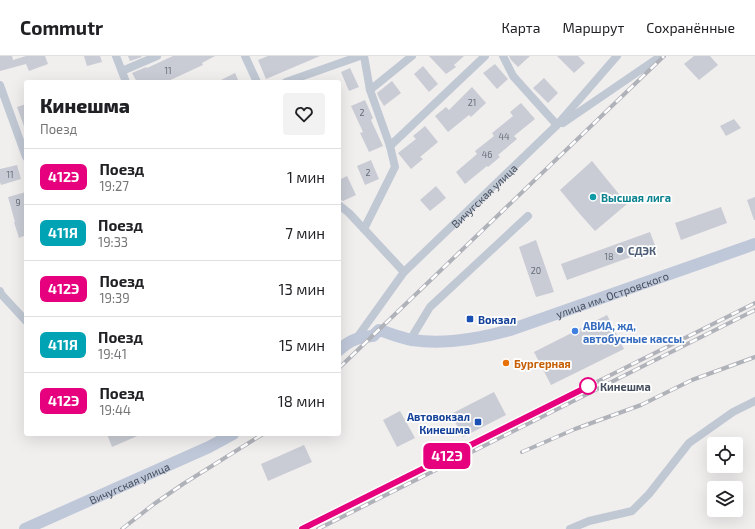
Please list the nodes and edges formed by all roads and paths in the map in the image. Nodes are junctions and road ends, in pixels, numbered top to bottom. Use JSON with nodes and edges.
{"nodes":[{"id":1,"x":116,"y":56,"type":"edge"},
{"id":2,"x":156,"y":56,"type":"edge"},
{"id":3,"x":245,"y":56,"type":"edge"},
{"id":4,"x":360,"y":56,"type":"edge"},
{"id":5,"x":364,"y":56,"type":"edge"},
{"id":6,"x":412,"y":56,"type":"edge"},
{"id":7,"x":485,"y":56,"type":"edge"},
{"id":8,"x":503,"y":56,"type":"edge"},
{"id":9,"x":617,"y":56,"type":"edge"},
{"id":10,"x":661,"y":56,"type":"edge"},
{"id":11,"x":122,"y":71,"type":"junction"},
{"id":12,"x":125,"y":80,"type":"edge"},
{"id":13,"x":256,"y":80,"type":"edge"},
{"id":14,"x":292,"y":80,"type":"edge"},
{"id":15,"x":0,"y":85,"type":"edge"},
{"id":16,"x":370,"y":90,"type":"junction"},
{"id":17,"x":557,"y":125,"type":"junction"},
{"id":18,"x":24,"y":131,"type":"edge"},
{"id":19,"x":549,"y":133,"type":"junction"},
{"id":20,"x":18,"y":134,"type":"junction"},
{"id":21,"x":390,"y":146,"type":"junction"},
{"id":22,"x":24,"y":151,"type":"edge"},
{"id":23,"x":341,"y":208,"type":"edge"},
{"id":24,"x":528,"y":216,"type":"dead end"},
{"id":25,"x":364,"y":229,"type":"junction"},
{"id":26,"x":755,"y":244,"type":"edge"},
{"id":27,"x":404,"y":272,"type":"junction"},
{"id":28,"x":0,"y":291,"type":"edge"},
{"id":29,"x":24,"y":319,"type":"edge"},
{"id":30,"x":356,"y":339,"type":"junction"},
{"id":31,"x":410,"y":340,"type":"junction"},
{"id":32,"x":468,"y":340,"type":"joint"},
{"id":33,"x":341,"y":348,"type":"edge"},
{"id":34,"x":755,"y":401,"type":"edge"},
{"id":35,"x":229,"y":436,"type":"edge"},
{"id":36,"x":25,"y":529,"type":"edge"},
{"id":37,"x":570,"y":529,"type":"edge"}],
"edges":[{"from":1,"to":11,"type":"street"},
{"from":2,"to":11,"type":"street"},
{"from":3,"to":13,"type":"street"},
{"from":4,"to":14,"type":"street"},
{"from":5,"to":16,"type":"street"},
{"from":6,"to":16,"type":"street"},
{"from":7,"to":21,"type":"street"},
{"from":8,"to":17,"type":"street"},
{"from":9,"to":17,"type":"street","name":"Вичугская улица"},
{"from":10,"to":19,"type":"street"},
{"from":11,"to":12,"type":"street"},
{"from":15,"to":20,"type":"street"},
{"from":16,"to":21,"type":"street"},
{"from":17,"to":19,"type":"street","name":"Вичугская улица"},
{"from":18,"to":20,"type":"street"},
{"from":19,"to":27,"type":"street","name":"Вичугская улица"},
{"from":20,"to":22,"type":"street"},
{"from":21,"to":25,"type":"street"},
{"from":23,"to":25,"type":"street"},
{"from":24,"to":31,"type":"street"},
{"from":25,"to":27,"type":"street"},
{"from":26,"to":32,"type":"main road","name":"улица им. Островского"},
{"from":27,"to":30,"type":"street","name":"Вичугская улица"},
{"from":28,"to":29,"type":"street"},
{"from":30,"to":31,"type":"main road","name":"Вичугская улица"},
{"from":30,"to":33,"type":"main road","name":"Вичугская улица"},
{"from":31,"to":32,"type":"main road","name":"Вичугская улица"},
{"from":34,"to":37,"type":"street"},
{"from":35,"to":36,"type":"main road","name":"Вичугская улица"}]}
